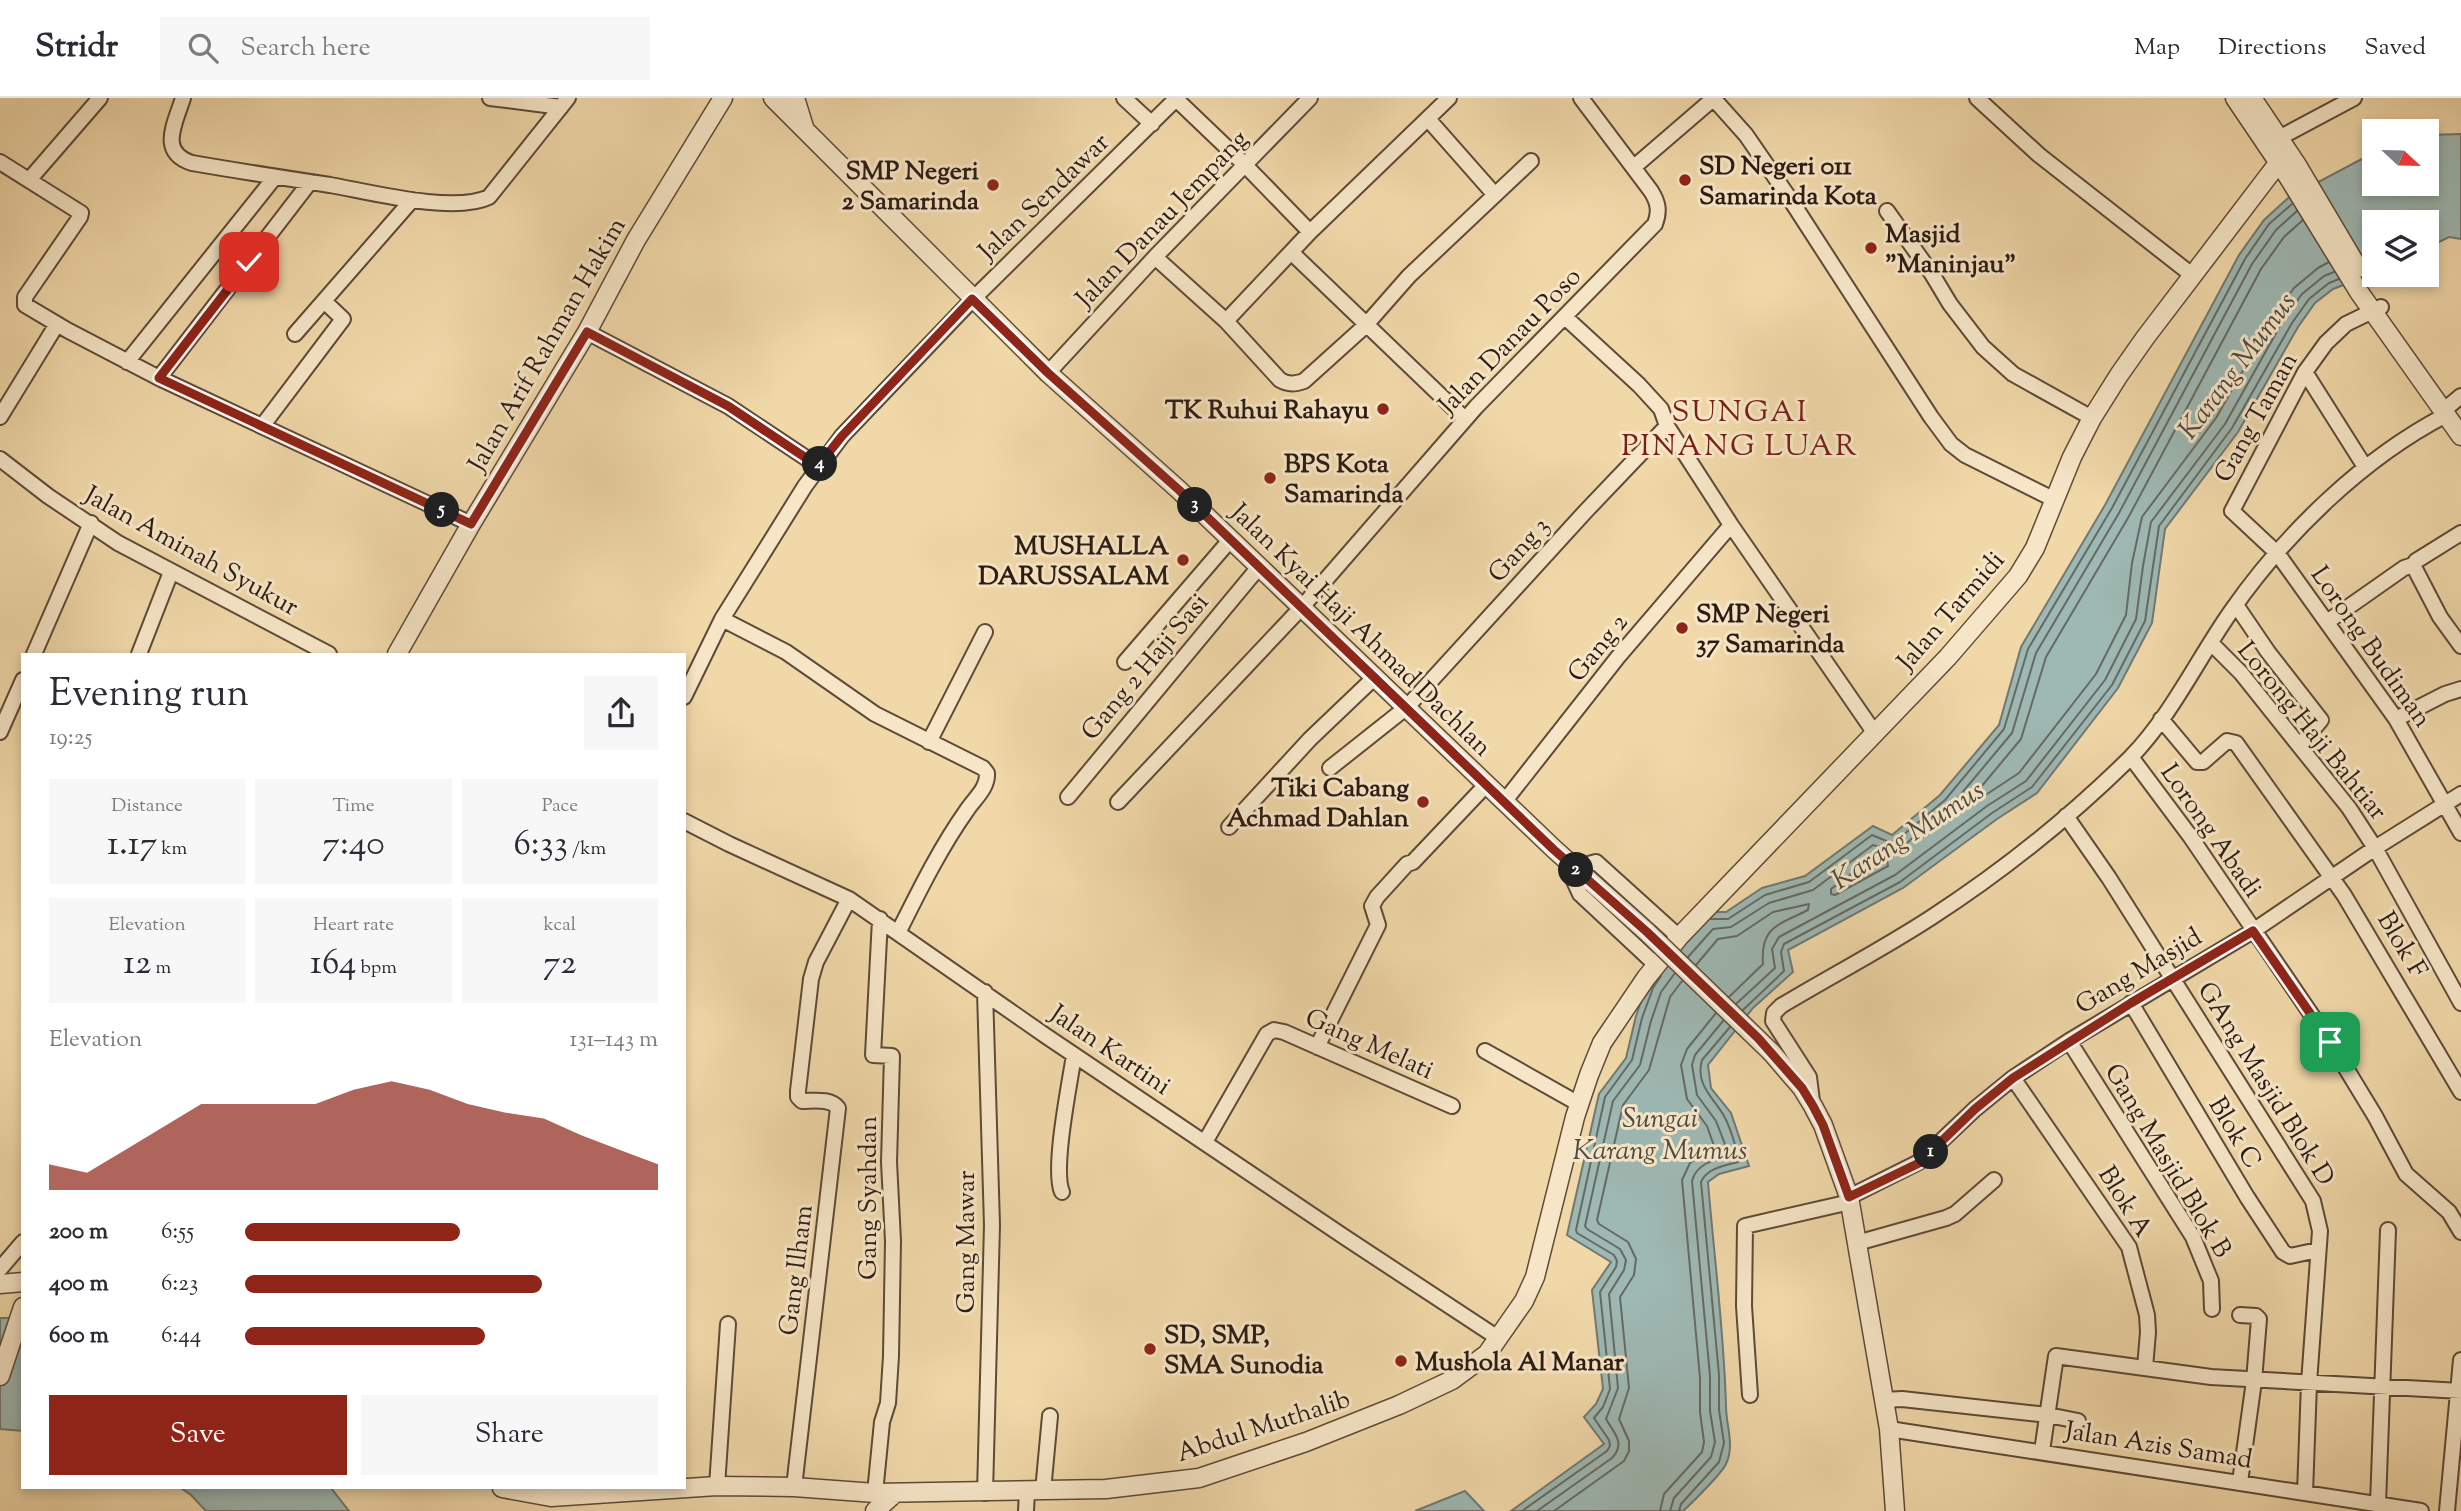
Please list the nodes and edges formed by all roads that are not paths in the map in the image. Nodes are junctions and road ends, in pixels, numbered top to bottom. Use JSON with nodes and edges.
{"nodes":[{"id":1,"x":100,"y":98,"type":"edge"},
{"id":2,"x":183,"y":98,"type":"edge"},
{"id":3,"x":490,"y":98,"type":"edge"},
{"id":4,"x":723,"y":98,"type":"edge"},
{"id":5,"x":773,"y":98,"type":"edge"},
{"id":6,"x":795,"y":98,"type":"edge"},
{"id":7,"x":1124,"y":98,"type":"edge"},
{"id":8,"x":1176,"y":98,"type":"edge"},
{"id":9,"x":1310,"y":98,"type":"edge"},
{"id":10,"x":1449,"y":98,"type":"edge"},
{"id":11,"x":1581,"y":98,"type":"edge"},
{"id":12,"x":1977,"y":98,"type":"edge"},
{"id":13,"x":2235,"y":98,"type":"edge"},
{"id":14,"x":2252,"y":98,"type":"edge"},
{"id":15,"x":2354,"y":98,"type":"edge"},
{"id":16,"x":1713,"y":99,"type":"edge"},
{"id":17,"x":564,"y":103,"type":"edge"},
{"id":18,"x":1428,"y":118,"type":"junction"},
{"id":19,"x":1152,"y":124,"type":"junction"},
{"id":20,"x":806,"y":133,"type":"junction"},
{"id":21,"x":2279,"y":138,"type":"junction"},
{"id":22,"x":1531,"y":161,"type":"dead end"},
{"id":23,"x":0,"y":162,"type":"edge"},
{"id":24,"x":1245,"y":165,"type":"junction"},
{"id":25,"x":1634,"y":167,"type":"junction"},
{"id":26,"x":2288,"y":167,"type":"junction"},
{"id":27,"x":275,"y":177,"type":"junction"},
{"id":28,"x":29,"y":180,"type":"junction"},
{"id":29,"x":310,"y":182,"type":"junction"},
{"id":30,"x":1495,"y":195,"type":"junction"},
{"id":31,"x":412,"y":200,"type":"junction"},
{"id":32,"x":1887,"y":211,"type":"dead end"},
{"id":33,"x":1310,"y":232,"type":"junction"},
{"id":34,"x":1292,"y":253,"type":"junction"},
{"id":35,"x":1155,"y":257,"type":"junction"},
{"id":36,"x":2192,"y":275,"type":"junction"},
{"id":37,"x":972,"y":299,"type":"junction"},
{"id":38,"x":324,"y":301,"type":"junction"},
{"id":39,"x":2377,"y":309,"type":"junction"},
{"id":40,"x":1565,"y":317,"type":"junction"},
{"id":41,"x":1226,"y":321,"type":"junction"},
{"id":42,"x":57,"y":324,"type":"junction"},
{"id":43,"x":1365,"y":326,"type":"junction"},
{"id":44,"x":587,"y":332,"type":"junction"},
{"id":45,"x":295,"y":334,"type":"dead end"},
{"id":46,"x":128,"y":362,"type":"junction"},
{"id":47,"x":2305,"y":372,"type":"junction"},
{"id":48,"x":1048,"y":373,"type":"junction"},
{"id":49,"x":159,"y":378,"type":"junction"},
{"id":50,"x":2461,"y":397,"type":"edge"},
{"id":51,"x":2441,"y":408,"type":"junction"},
{"id":52,"x":0,"y":418,"type":"edge"},
{"id":53,"x":2092,"y":418,"type":"junction"},
{"id":54,"x":1465,"y":419,"type":"junction"},
{"id":55,"x":262,"y":425,"type":"junction"},
{"id":56,"x":1667,"y":426,"type":"junction"},
{"id":57,"x":2461,"y":436,"type":"edge"},
{"id":58,"x":0,"y":459,"type":"edge"},
{"id":59,"x":818,"y":466,"type":"junction"},
{"id":60,"x":2365,"y":467,"type":"junction"},
{"id":61,"x":2055,"y":500,"type":"junction"},
{"id":62,"x":90,"y":523,"type":"junction"},
{"id":63,"x":471,"y":524,"type":"junction"},
{"id":64,"x":1731,"y":525,"type":"junction"},
{"id":65,"x":2461,"y":533,"type":"edge"},
{"id":66,"x":1231,"y":540,"type":"junction"},
{"id":67,"x":2277,"y":553,"type":"junction"},
{"id":68,"x":2413,"y":565,"type":"junction"},
{"id":69,"x":1259,"y":566,"type":"junction"},
{"id":70,"x":171,"y":572,"type":"junction"},
{"id":71,"x":2236,"y":605,"type":"junction"},
{"id":72,"x":1302,"y":607,"type":"junction"},
{"id":73,"x":722,"y":619,"type":"junction"},
{"id":74,"x":2327,"y":622,"type":"junction"},
{"id":75,"x":985,"y":632,"type":"dead end"},
{"id":76,"x":2211,"y":643,"type":"junction"},
{"id":77,"x":2461,"y":646,"type":"edge"},
{"id":78,"x":34,"y":653,"type":"edge"},
{"id":79,"x":139,"y":653,"type":"edge"},
{"id":80,"x":326,"y":653,"type":"edge"},
{"id":81,"x":398,"y":653,"type":"edge"},
{"id":82,"x":1125,"y":662,"type":"dead end"},
{"id":83,"x":1375,"y":677,"type":"junction"},
{"id":84,"x":21,"y":685,"type":"edge"},
{"id":85,"x":2461,"y":689,"type":"edge"},
{"id":86,"x":686,"y":693,"type":"edge"},
{"id":87,"x":1407,"y":707,"type":"junction"},
{"id":88,"x":2161,"y":719,"type":"junction"},
{"id":89,"x":2396,"y":719,"type":"junction"},
{"id":90,"x":0,"y":732,"type":"edge"},
{"id":91,"x":1874,"y":732,"type":"junction"},
{"id":92,"x":929,"y":742,"type":"junction"},
{"id":93,"x":2300,"y":746,"type":"junction"},
{"id":94,"x":2131,"y":757,"type":"junction"},
{"id":95,"x":1330,"y":768,"type":"dead end"},
{"id":96,"x":1486,"y":785,"type":"junction"},
{"id":97,"x":2461,"y":794,"type":"edge"},
{"id":98,"x":1068,"y":797,"type":"dead end"},
{"id":99,"x":1118,"y":802,"type":"dead end"},
{"id":100,"x":1504,"y":802,"type":"junction"},
{"id":101,"x":2445,"y":804,"type":"junction"},
{"id":102,"x":2066,"y":816,"type":"junction"},
{"id":103,"x":686,"y":822,"type":"edge"},
{"id":104,"x":1229,"y":827,"type":"dead end"},
{"id":105,"x":2461,"y":833,"type":"edge"},
{"id":106,"x":2375,"y":848,"type":"junction"},
{"id":107,"x":1574,"y":868,"type":"junction"},
{"id":108,"x":2332,"y":879,"type":"junction"},
{"id":109,"x":849,"y":899,"type":"junction"},
{"id":110,"x":880,"y":919,"type":"junction"},
{"id":111,"x":2253,"y":931,"type":"junction"},
{"id":112,"x":898,"y":933,"type":"junction"},
{"id":113,"x":1679,"y":937,"type":"junction"},
{"id":114,"x":1651,"y":972,"type":"junction"},
{"id":115,"x":2172,"y":977,"type":"junction"},
{"id":116,"x":985,"y":992,"type":"junction"},
{"id":117,"x":2131,"y":1003,"type":"junction"},
{"id":118,"x":2461,"y":1003,"type":"edge"},
{"id":119,"x":2069,"y":1041,"type":"junction"},
{"id":120,"x":1317,"y":1047,"type":"junction"},
{"id":121,"x":1485,"y":1051,"type":"dead end"},
{"id":122,"x":1074,"y":1055,"type":"junction"},
{"id":123,"x":2013,"y":1078,"type":"junction"},
{"id":124,"x":2461,"y":1092,"type":"edge"},
{"id":125,"x":1579,"y":1104,"type":"junction"},
{"id":126,"x":1452,"y":1106,"type":"dead end"},
{"id":127,"x":1813,"y":1106,"type":"junction"},
{"id":128,"x":1205,"y":1142,"type":"junction"},
{"id":129,"x":1994,"y":1180,"type":"dead end"},
{"id":130,"x":1062,"y":1192,"type":"dead end"},
{"id":131,"x":1849,"y":1199,"type":"junction"},
{"id":132,"x":2388,"y":1230,"type":"dead end"},
{"id":133,"x":2461,"y":1232,"type":"edge"},
{"id":134,"x":1857,"y":1243,"type":"junction"},
{"id":135,"x":21,"y":1244,"type":"edge"},
{"id":136,"x":2318,"y":1250,"type":"junction"},
{"id":137,"x":0,"y":1269,"type":"edge"},
{"id":138,"x":21,"y":1282,"type":"edge"},
{"id":139,"x":0,"y":1284,"type":"edge"},
{"id":140,"x":2212,"y":1309,"type":"dead end"},
{"id":141,"x":21,"y":1313,"type":"edge"},
{"id":142,"x":2239,"y":1315,"type":"dead end"},
{"id":143,"x":728,"y":1324,"type":"dead end"},
{"id":144,"x":1498,"y":1338,"type":"junction"},
{"id":145,"x":2461,"y":1360,"type":"edge"},
{"id":146,"x":2145,"y":1368,"type":"junction"},
{"id":147,"x":0,"y":1376,"type":"edge"},
{"id":148,"x":2254,"y":1381,"type":"junction"},
{"id":149,"x":2309,"y":1383,"type":"junction"},
{"id":150,"x":2383,"y":1387,"type":"junction"},
{"id":151,"x":2460,"y":1391,"type":"edge"},
{"id":152,"x":1750,"y":1395,"type":"dead end"},
{"id":153,"x":1884,"y":1400,"type":"junction"},
{"id":154,"x":2048,"y":1415,"type":"junction"},
{"id":155,"x":1050,"y":1416,"type":"dead end"},
{"id":156,"x":2078,"y":1421,"type":"dead end"},
{"id":157,"x":1889,"y":1429,"type":"junction"},
{"id":158,"x":2042,"y":1451,"type":"junction"},
{"id":159,"x":2240,"y":1482,"type":"junction"},
{"id":160,"x":718,"y":1486,"type":"junction"},
{"id":161,"x":686,"y":1487,"type":"edge"},
{"id":162,"x":794,"y":1487,"type":"junction"},
{"id":163,"x":513,"y":1489,"type":"edge"},
{"id":164,"x":651,"y":1489,"type":"edge"},
{"id":165,"x":590,"y":1491,"type":"edge"},
{"id":166,"x":1035,"y":1491,"type":"junction"},
{"id":167,"x":985,"y":1493,"type":"junction"},
{"id":168,"x":2305,"y":1493,"type":"junction"},
{"id":169,"x":875,"y":1502,"type":"edge"},
{"id":170,"x":2378,"y":1504,"type":"junction"},
{"id":171,"x":1026,"y":1511,"type":"edge"},
{"id":172,"x":1895,"y":1511,"type":"edge"},
{"id":173,"x":2421,"y":1511,"type":"edge"},
{"id":174,"x":2447,"y":1511,"type":"edge"}],
"edges":[{"from":1,"to":28,"type":"street"},
{"from":2,"to":27,"type":"street"},
{"from":3,"to":17,"type":"street"},
{"from":4,"to":44,"type":"street","name":"Jalan Arif Rahman Hakim"},
{"from":5,"to":20,"type":"street","name":"Jalan Kyai Haji Ahmad Dachlan"},
{"from":6,"to":20,"type":"street"},
{"from":7,"to":19,"type":"street"},
{"from":8,"to":19,"type":"street","name":"Jalan Sendawar"},
{"from":8,"to":24,"type":"street"},
{"from":9,"to":24,"type":"street","name":"Jalan Danau Jempang"},
{"from":10,"to":18,"type":"street"},
{"from":11,"to":25,"type":"street","name":"Jalan Danau Poso"},
{"from":12,"to":36,"type":"street"},
{"from":13,"to":26,"type":"street"},
{"from":14,"to":21,"type":"street"},
{"from":15,"to":21,"type":"street"},
{"from":16,"to":25,"type":"street"},
{"from":16,"to":61,"type":"street"},
{"from":17,"to":31,"type":"street"},
{"from":18,"to":30,"type":"street"},
{"from":18,"to":33,"type":"street"},
{"from":19,"to":37,"type":"street","name":"Jalan Sendawar"},
{"from":20,"to":37,"type":"street","name":"Jalan Kyai Haji Ahmad Dachlan"},
{"from":21,"to":26,"type":"street"},
{"from":22,"to":30,"type":"street"},
{"from":23,"to":28,"type":"street"},
{"from":24,"to":33,"type":"street"},
{"from":24,"to":35,"type":"street","name":"Jalan Danau Jempang"},
{"from":25,"to":40,"type":"street","name":"Jalan Danau Poso"},
{"from":26,"to":36,"type":"street","name":"Jalan Tarmidi"},
{"from":26,"to":39,"type":"street"},
{"from":27,"to":29,"type":"street"},
{"from":27,"to":46,"type":"street"},
{"from":28,"to":42,"type":"street"},
{"from":29,"to":31,"type":"street"},
{"from":29,"to":49,"type":"street"},
{"from":30,"to":43,"type":"street"},
{"from":31,"to":38,"type":"street"},
{"from":32,"to":53,"type":"street"},
{"from":33,"to":34,"type":"street"},
{"from":34,"to":41,"type":"street"},
{"from":34,"to":43,"type":"street"},
{"from":35,"to":41,"type":"street"},
{"from":35,"to":48,"type":"street","name":"Jalan Danau Jempang"},
{"from":36,"to":53,"type":"street","name":"Jalan Tarmidi"},
{"from":37,"to":48,"type":"street","name":"Jalan Kyai Haji Ahmad Dachlan"},
{"from":37,"to":59,"type":"street","name":"Jalan Sendawar"},
{"from":38,"to":45,"type":"street"},
{"from":38,"to":55,"type":"street"},
{"from":39,"to":47,"type":"street","name":"Gang Taman"},
{"from":39,"to":51,"type":"street"},
{"from":40,"to":54,"type":"street","name":"Jalan Danau Poso"},
{"from":40,"to":56,"type":"street"},
{"from":41,"to":43,"type":"street"},
{"from":42,"to":46,"type":"street"},
{"from":42,"to":52,"type":"street"},
{"from":43,"to":54,"type":"street"},
{"from":44,"to":59,"type":"street"},
{"from":44,"to":63,"type":"street","name":"Jalan Arif Rahman Hakim"},
{"from":46,"to":49,"type":"street"},
{"from":47,"to":60,"type":"street"},
{"from":47,"to":67,"type":"street","name":"Gang Taman"},
{"from":48,"to":66,"type":"street","name":"Jalan Kyai Haji Ahmad Dachlan"},
{"from":49,"to":55,"type":"street"},
{"from":50,"to":51,"type":"street"},
{"from":51,"to":57,"type":"street"},
{"from":51,"to":60,"type":"street"},
{"from":53,"to":61,"type":"street","name":"Jalan Tarmidi"},
{"from":54,"to":72,"type":"street","name":"Jalan Danau Poso"},
{"from":55,"to":63,"type":"street"},
{"from":56,"to":64,"type":"street"},
{"from":56,"to":87,"type":"street","name":"Gang 3"},
{"from":58,"to":62,"type":"street","name":"Jalan Aminah Syukur"},
{"from":59,"to":73,"type":"street","name":"Jalan Sendawar"},
{"from":60,"to":67,"type":"street"},
{"from":61,"to":91,"type":"street","name":"Jalan Tarmidi"},
{"from":62,"to":70,"type":"street","name":"Jalan Aminah Syukur"},
{"from":62,"to":78,"type":"street"},
{"from":63,"to":81,"type":"street","name":"Jalan Arif Rahman Hakim"},
{"from":64,"to":91,"type":"street"},
{"from":64,"to":100,"type":"street","name":"Gang 2"},
{"from":65,"to":68,"type":"street"},
{"from":66,"to":69,"type":"street","name":"Jalan Kyai Haji Ahmad Dachlan"},
{"from":66,"to":82,"type":"street"},
{"from":67,"to":71,"type":"street"},
{"from":67,"to":74,"type":"street","name":"Lorong Budiman"},
{"from":68,"to":74,"type":"street"},
{"from":68,"to":77,"type":"street"},
{"from":69,"to":72,"type":"street","name":"Jalan Kyai Haji Ahmad Dachlan"},
{"from":69,"to":98,"type":"street","name":"Gang 2 Haji Sasi"},
{"from":70,"to":79,"type":"street"},
{"from":70,"to":80,"type":"street","name":"Jalan Aminah Syukur"},
{"from":71,"to":76,"type":"street"},
{"from":71,"to":93,"type":"street"},
{"from":72,"to":83,"type":"street","name":"Jalan Kyai Haji Ahmad Dachlan"},
{"from":72,"to":99,"type":"street"},
{"from":73,"to":86,"type":"street","name":"Jalan Sendawar"},
{"from":73,"to":92,"type":"street"},
{"from":74,"to":89,"type":"street","name":"Lorong Budiman"},
{"from":75,"to":92,"type":"street"},
{"from":76,"to":88,"type":"street"},
{"from":76,"to":93,"type":"street","name":"Lorong Haji Bahtiar"},
{"from":83,"to":87,"type":"street","name":"Jalan Kyai Haji Ahmad Dachlan"},
{"from":83,"to":104,"type":"street"},
{"from":84,"to":90,"type":"street"},
{"from":85,"to":89,"type":"street"},
{"from":87,"to":95,"type":"street","name":"Gang 3"},
{"from":87,"to":96,"type":"street","name":"Jalan Kyai Haji Ahmad Dachlan"},
{"from":88,"to":94,"type":"street"},
{"from":88,"to":108,"type":"street","name":"Blok F"},
{"from":89,"to":101,"type":"street","name":"Lorong Budiman"},
{"from":91,"to":113,"type":"street","name":"Jalan Tarmidi"},
{"from":92,"to":112,"type":"street"},
{"from":93,"to":106,"type":"street","name":"Lorong Haji Bahtiar"},
{"from":94,"to":102,"type":"street"},
{"from":94,"to":111,"type":"street","name":"Lorong Abadi"},
{"from":96,"to":100,"type":"street","name":"Jalan Kyai Haji Ahmad Dachlan"},
{"from":96,"to":120,"type":"street"},
{"from":97,"to":101,"type":"street","name":"Gang Masjid"},
{"from":100,"to":107,"type":"street","name":"Jalan Kyai Haji Ahmad Dachlan"},
{"from":101,"to":105,"type":"street","name":"Lorong Budiman"},
{"from":101,"to":106,"type":"street","name":"Gang Masjid"},
{"from":102,"to":115,"type":"street","name":"GAng Masjid Blok D"},
{"from":102,"to":127,"type":"street"},
{"from":103,"to":109,"type":"street","name":"Jalan Kartini"},
{"from":106,"to":108,"type":"street","name":"Gang Masjid"},
{"from":106,"to":118,"type":"street","name":"Lorong Haji Bahtiar"},
{"from":107,"to":113,"type":"street"},
{"from":107,"to":114,"type":"street"},
{"from":107,"to":127,"type":"street","name":"Jalan Kyai Haji Ahmad Dachlan","bridge":true},
{"from":108,"to":111,"type":"street","name":"Gang Masjid"},
{"from":108,"to":124,"type":"street","name":"Blok F"},
{"from":109,"to":110,"type":"street","name":"Jalan Kartini"},
{"from":109,"to":162,"type":"street","name":"Gang Ilham"},
{"from":110,"to":112,"type":"street","name":"Jalan Kartini"},
{"from":110,"to":169,"type":"street","name":"Gang Syahdan"},
{"from":111,"to":115,"type":"street","name":"Gang Masjid"},
{"from":111,"to":133,"type":"street","name":"Lorong Abadi"},
{"from":112,"to":116,"type":"street","name":"Jalan Kartini"},
{"from":113,"to":114,"type":"street","name":"Jalan Tarmidi"},
{"from":114,"to":125,"type":"street","name":"Abdul Muthalib"},
{"from":115,"to":117,"type":"street","name":"Gang Masjid"},
{"from":115,"to":136,"type":"street","name":"GAng Masjid Blok D"},
{"from":116,"to":122,"type":"street","name":"Jalan Kartini"},
{"from":116,"to":167,"type":"street","name":"Gang Mawar"},
{"from":117,"to":119,"type":"street","name":"Gang Masjid"},
{"from":117,"to":136,"type":"street","name":"Blok C"},
{"from":119,"to":123,"type":"street","name":"Gang Masjid"},
{"from":119,"to":140,"type":"street","name":"Gang Masjid Blok B"},
{"from":120,"to":126,"type":"street","name":"Gang Melati"},
{"from":120,"to":128,"type":"street","name":"Gang Melati"},
{"from":121,"to":125,"type":"street"},
{"from":122,"to":128,"type":"street","name":"Jalan Kartini"},
{"from":122,"to":130,"type":"street"},
{"from":123,"to":131,"type":"street","name":"Gang Masjid"},
{"from":123,"to":146,"type":"street","name":"Blok A"},
{"from":125,"to":144,"type":"street","name":"Abdul Muthalib"},
{"from":127,"to":131,"type":"street","name":"Jalan Kyai Haji Ahmad Dachlan"},
{"from":128,"to":144,"type":"street","name":"Jalan Kartini"},
{"from":129,"to":134,"type":"street"},
{"from":131,"to":134,"type":"street","name":"Jalan Kyai Haji Ahmad Dachlan"},
{"from":131,"to":152,"type":"street","name":"Gang Masjid"},
{"from":132,"to":150,"type":"street"},
{"from":134,"to":153,"type":"street","name":"Jalan Kyai Haji Ahmad Dachlan"},
{"from":135,"to":137,"type":"street"},
{"from":136,"to":149,"type":"street","name":"GAng Masjid Blok D"},
{"from":138,"to":139,"type":"street"},
{"from":141,"to":147,"type":"street"},
{"from":142,"to":148,"type":"street"},
{"from":143,"to":160,"type":"street"},
{"from":144,"to":166,"type":"street","name":"Abdul Muthalib"},
{"from":145,"to":151,"type":"street"},
{"from":146,"to":148,"type":"street"},
{"from":146,"to":154,"type":"street"},
{"from":148,"to":149,"type":"street"},
{"from":148,"to":159,"type":"street"},
{"from":149,"to":150,"type":"street"},
{"from":149,"to":168,"type":"street","name":"GAng Masjid Blok D"},
{"from":150,"to":151,"type":"street"},
{"from":150,"to":170,"type":"street"},
{"from":151,"to":174,"type":"street"},
{"from":153,"to":154,"type":"street"},
{"from":153,"to":157,"type":"street","name":"Jalan Kyai Haji Ahmad Dachlan"},
{"from":154,"to":156,"type":"street"},
{"from":154,"to":158,"type":"street"},
{"from":155,"to":166,"type":"street"},
{"from":157,"to":158,"type":"street","name":"Jalan Azis Samad"},
{"from":157,"to":172,"type":"street","name":"Jalan Kyai Haji Ahmad Dachlan"},
{"from":158,"to":159,"type":"street","name":"Jalan Azis Samad"},
{"from":159,"to":168,"type":"street","name":"Jalan Azis Samad"},
{"from":160,"to":161,"type":"street","name":"Abdul Muthalib"},
{"from":160,"to":162,"type":"street","name":"Abdul Muthalib"},
{"from":162,"to":169,"type":"street","name":"Abdul Muthalib"},
{"from":163,"to":165,"type":"street","name":"Abdul Muthalib"},
{"from":164,"to":165,"type":"street","name":"Abdul Muthalib"},
{"from":166,"to":167,"type":"street","name":"Abdul Muthalib"},
{"from":166,"to":171,"type":"street"},
{"from":167,"to":169,"type":"street","name":"Abdul Muthalib"},
{"from":168,"to":170,"type":"street","name":"Jalan Azis Samad"},
{"from":170,"to":173,"type":"street","name":"Jalan Azis Samad"}]}
